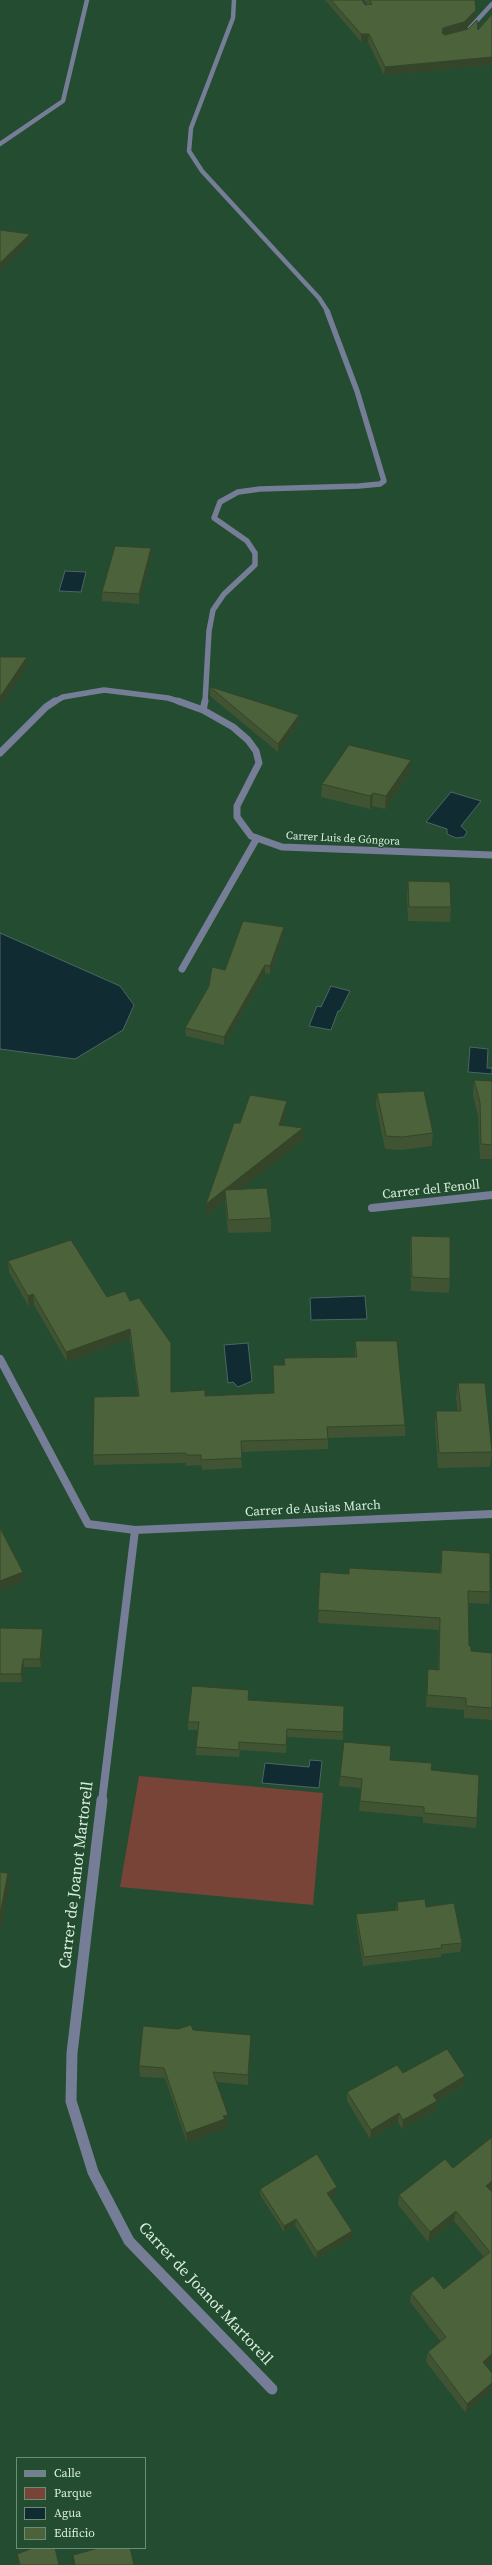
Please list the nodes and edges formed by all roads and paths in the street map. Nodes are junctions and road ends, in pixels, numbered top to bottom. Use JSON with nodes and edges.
{"nodes":[{"id":1,"x":87,"y":0,"type":"edge"},
{"id":2,"x":234,"y":0,"type":"edge"},
{"id":3,"x":492,"y":4,"type":"edge"},
{"id":4,"x":466,"y":33,"type":"edge"},
{"id":5,"x":0,"y":144,"type":"edge"},
{"id":6,"x":203,"y":710,"type":"junction"},
{"id":7,"x":0,"y":752,"type":"edge"},
{"id":8,"x":257,"y":838,"type":"junction"},
{"id":9,"x":492,"y":855,"type":"edge"},
{"id":10,"x":182,"y":969,"type":"dead end"},
{"id":11,"x":492,"y":1195,"type":"edge"},
{"id":12,"x":372,"y":1208,"type":"dead end"},
{"id":13,"x":0,"y":1359,"type":"edge"},
{"id":14,"x":492,"y":1514,"type":"edge"},
{"id":15,"x":135,"y":1530,"type":"junction"},
{"id":16,"x":272,"y":2389,"type":"dead end"}],
"edges":[{"from":1,"to":5,"type":"street"},
{"from":2,"to":6,"type":"street"},
{"from":3,"to":4,"type":"street"},
{"from":6,"to":7,"type":"street","name":"Carrer Luis de Góngora"},
{"from":6,"to":8,"type":"street","name":"Carrer Luis de Góngora"},
{"from":8,"to":9,"type":"street","name":"Carrer Luis de Góngora"},
{"from":8,"to":10,"type":"street"},
{"from":11,"to":12,"type":"street","name":"Carrer del Fenoll"},
{"from":13,"to":15,"type":"street"},
{"from":14,"to":15,"type":"street","name":"Carrer de Ausias March"},
{"from":15,"to":16,"type":"street","name":"Carrer de Joanot Martorell"}]}
